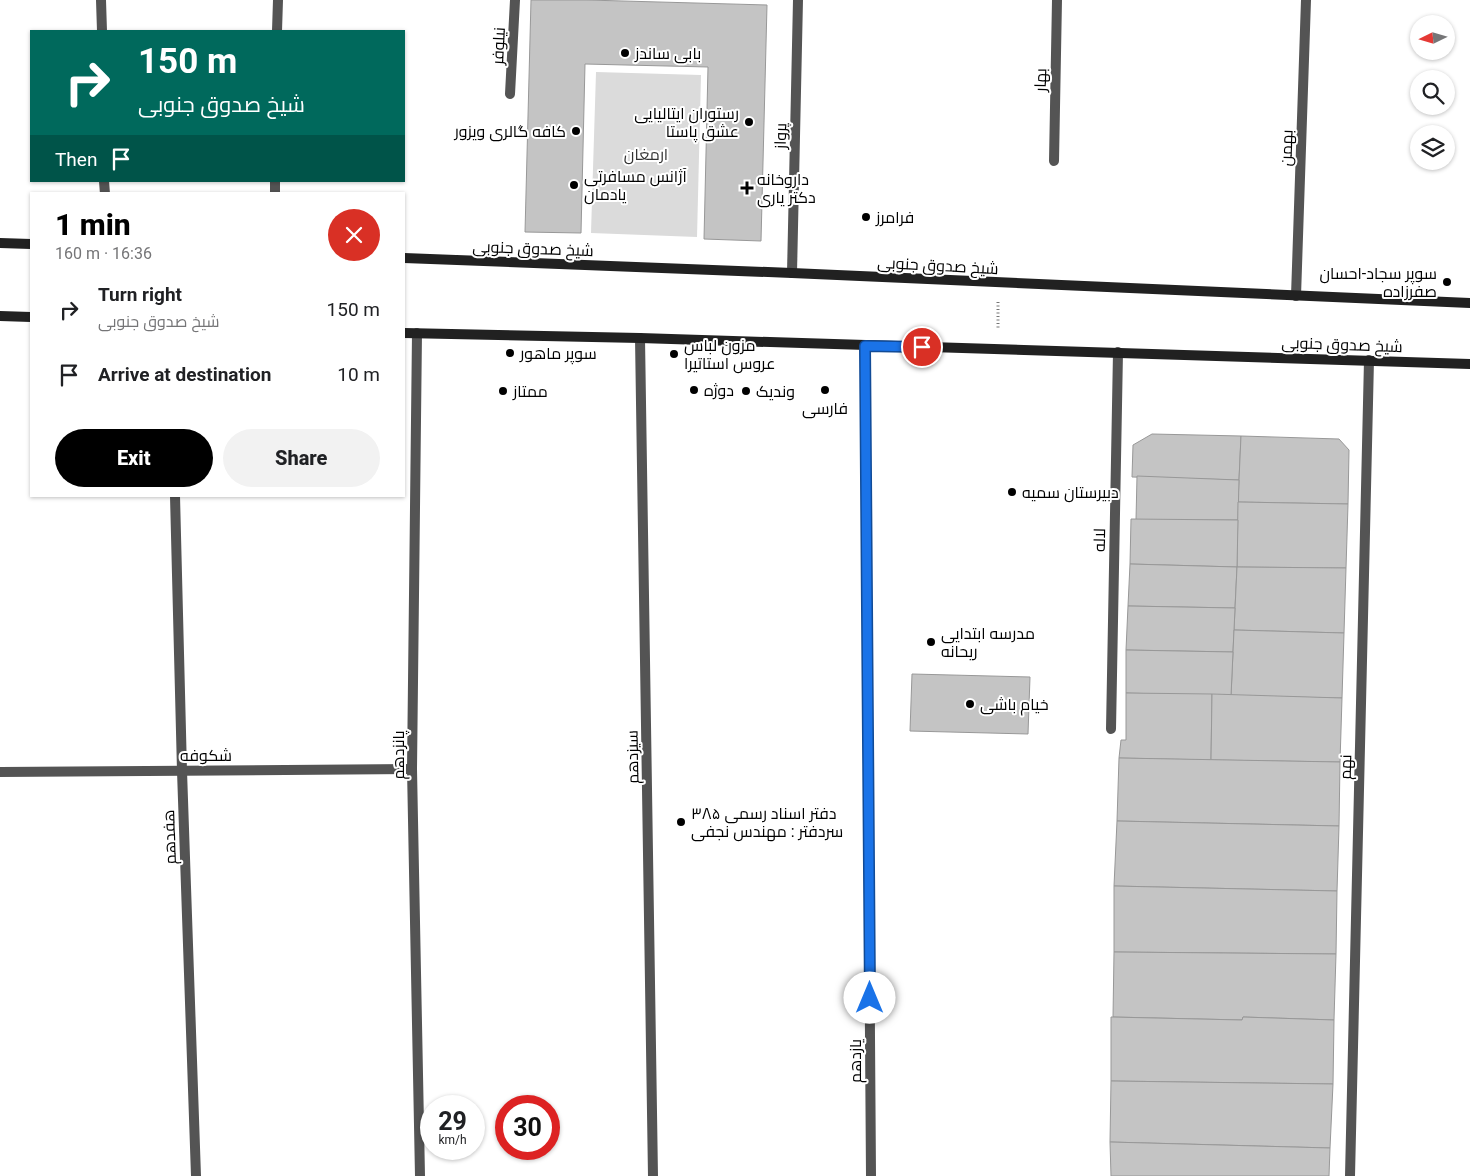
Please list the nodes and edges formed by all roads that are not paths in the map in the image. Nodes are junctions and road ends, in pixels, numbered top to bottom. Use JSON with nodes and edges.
{"nodes":[{"id":1,"x":101,"y":0,"type":"edge"},
{"id":2,"x":278,"y":0,"type":"edge"},
{"id":3,"x":515,"y":0,"type":"edge"},
{"id":4,"x":798,"y":0,"type":"edge"},
{"id":5,"x":1057,"y":0,"type":"edge"},
{"id":6,"x":1306,"y":0,"type":"edge"},
{"id":7,"x":102,"y":30,"type":"edge"},
{"id":8,"x":278,"y":30,"type":"edge"},
{"id":9,"x":510,"y":94,"type":"dead end"},
{"id":10,"x":1054,"y":161,"type":"dead end"},
{"id":11,"x":0,"y":243,"type":"edge"},
{"id":12,"x":30,"y":244,"type":"edge"},
{"id":13,"x":405,"y":258,"type":"edge"},
{"id":14,"x":792,"y":273,"type":"junction"},
{"id":15,"x":1296,"y":296,"type":"junction"},
{"id":16,"x":1470,"y":304,"type":"edge"},
{"id":17,"x":0,"y":316,"type":"edge"},
{"id":18,"x":30,"y":317,"type":"edge"},
{"id":19,"x":405,"y":333,"type":"edge"},
{"id":20,"x":417,"y":333,"type":"junction"},
{"id":21,"x":640,"y":338,"type":"junction"},
{"id":22,"x":865,"y":346,"type":"junction"},
{"id":23,"x":1118,"y":352,"type":"junction"},
{"id":24,"x":1369,"y":360,"type":"junction"},
{"id":25,"x":1470,"y":364,"type":"edge"},
{"id":26,"x":175,"y":497,"type":"edge"},
{"id":27,"x":1111,"y":729,"type":"dead end"},
{"id":28,"x":412,"y":768,"type":"junction"},
{"id":29,"x":182,"y":770,"type":"junction"},
{"id":30,"x":0,"y":772,"type":"edge"},
{"id":31,"x":196,"y":1176,"type":"edge"},
{"id":32,"x":420,"y":1176,"type":"edge"},
{"id":33,"x":654,"y":1176,"type":"edge"},
{"id":34,"x":871,"y":1176,"type":"edge"},
{"id":35,"x":1350,"y":1176,"type":"edge"}],
"edges":[{"from":1,"to":7,"type":"street"},
{"from":2,"to":8,"type":"street"},
{"from":3,"to":9,"type":"street","name":"نیلوفر"},
{"from":4,"to":14,"type":"street","name":"پرواز"},
{"from":5,"to":10,"type":"street","name":"بهار"},
{"from":6,"to":15,"type":"street","name":"بهمن"},
{"from":11,"to":12,"type":"main road"},
{"from":13,"to":14,"type":"main road","name":"شیخ صدوق جنوبی"},
{"from":14,"to":15,"type":"main road","name":"شیخ صدوق جنوبی"},
{"from":15,"to":16,"type":"main road","name":"شیخ صدوق جنوبی"},
{"from":17,"to":18,"type":"main road"},
{"from":19,"to":20,"type":"main road","name":"شیخ صدوق جنوبی"},
{"from":20,"to":21,"type":"main road","name":"شیخ صدوق جنوبی"},
{"from":20,"to":28,"type":"street","name":"پانزدهم"},
{"from":21,"to":22,"type":"main road","name":"شیخ صدوق جنوبی"},
{"from":21,"to":33,"type":"street","name":"سیزدهم"},
{"from":22,"to":23,"type":"main road","name":"شیخ صدوق جنوبی"},
{"from":22,"to":34,"type":"street","name":"یازدهم"},
{"from":23,"to":24,"type":"main road","name":"شیخ صدوق جنوبی"},
{"from":23,"to":27,"type":"street","name":"لاله"},
{"from":24,"to":25,"type":"main road","name":"شیخ صدوق جنوبی"},
{"from":24,"to":35,"type":"street","name":"نهم"},
{"from":26,"to":29,"type":"street","name":"هفدهم"},
{"from":28,"to":29,"type":"street","name":"شکوفه"},
{"from":28,"to":32,"type":"street","name":"پانزدهم"},
{"from":29,"to":30,"type":"street","name":"شکوفه"},
{"from":29,"to":31,"type":"street","name":"هفدهم"}]}
